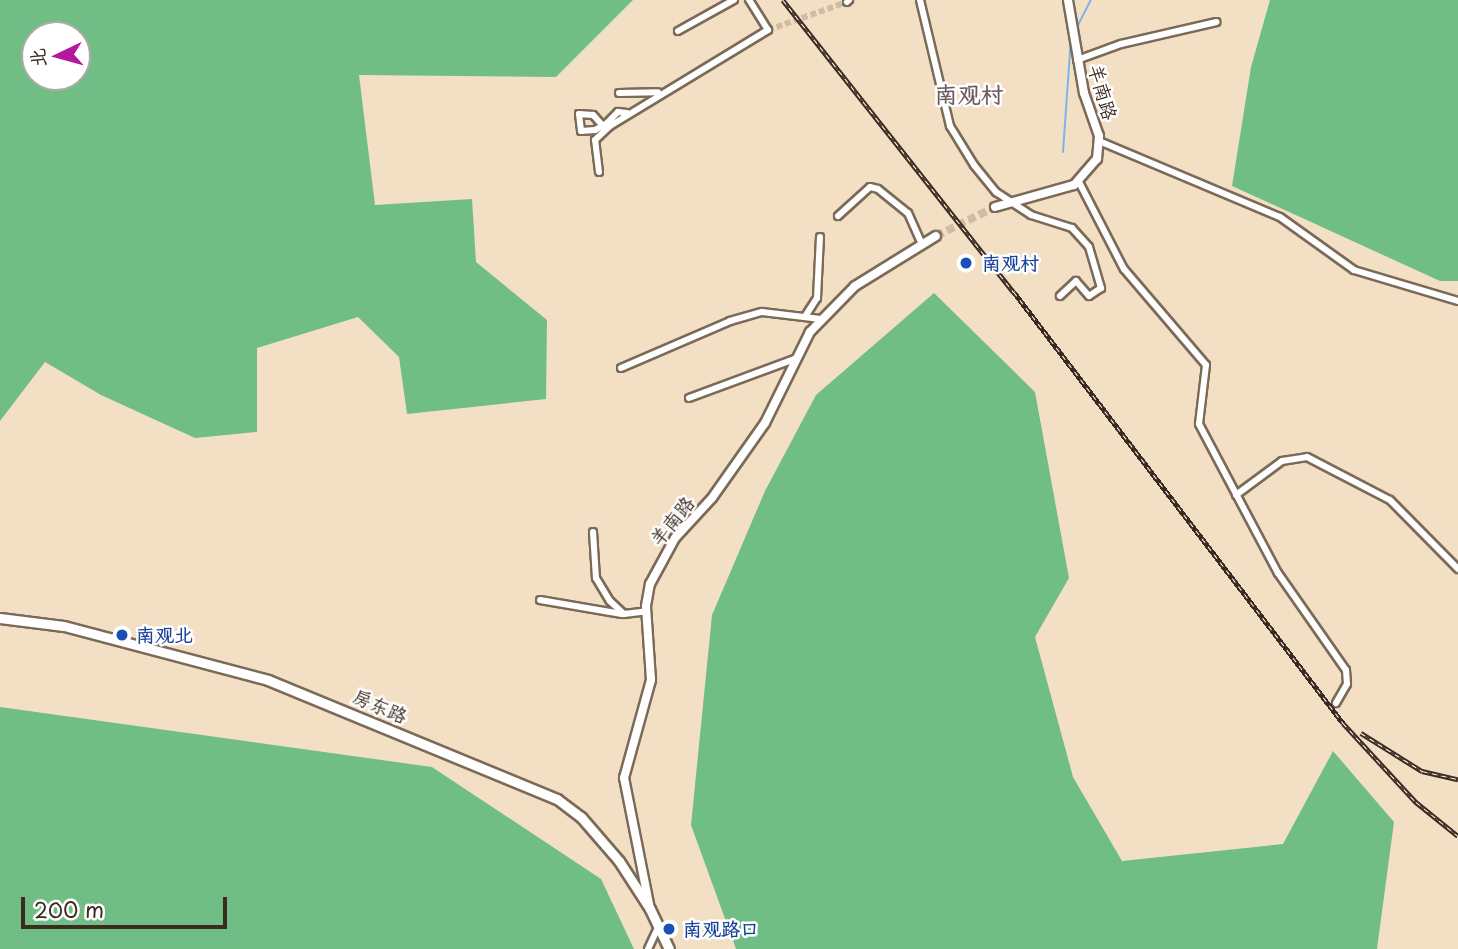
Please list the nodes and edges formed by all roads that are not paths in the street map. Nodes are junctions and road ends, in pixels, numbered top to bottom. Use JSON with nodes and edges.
{"nodes":[{"id":1,"x":734,"y":0,"type":"edge"},
{"id":2,"x":749,"y":0,"type":"edge"},
{"id":3,"x":920,"y":0,"type":"edge"},
{"id":4,"x":1068,"y":0,"type":"edge"},
{"id":5,"x":1216,"y":22,"type":"dead end"},
{"id":6,"x":677,"y":31,"type":"dead end"},
{"id":7,"x":1077,"y":60,"type":"junction"},
{"id":8,"x":666,"y":90,"type":"junction"},
{"id":9,"x":619,"y":93,"type":"dead end"},
{"id":10,"x":627,"y":113,"type":"junction"},
{"id":11,"x":603,"y":126,"type":"dead end"},
{"id":12,"x":1099,"y":141,"type":"junction"},
{"id":13,"x":599,"y":172,"type":"dead end"},
{"id":14,"x":1079,"y":182,"type":"junction"},
{"id":15,"x":1010,"y":200,"type":"junction"},
{"id":16,"x":995,"y":207,"type":"tunnel mouth"},
{"id":17,"x":838,"y":216,"type":"dead end"},
{"id":18,"x":936,"y":236,"type":"tunnel mouth"},
{"id":19,"x":820,"y":237,"type":"dead end"},
{"id":20,"x":922,"y":245,"type":"junction"},
{"id":21,"x":1060,"y":296,"type":"dead end"},
{"id":22,"x":1458,"y":301,"type":"edge"},
{"id":23,"x":806,"y":315,"type":"junction"},
{"id":24,"x":821,"y":319,"type":"junction"},
{"id":25,"x":797,"y":358,"type":"junction"},
{"id":26,"x":621,"y":369,"type":"dead end"},
{"id":27,"x":689,"y":398,"type":"dead end"},
{"id":28,"x":1236,"y":495,"type":"junction"},
{"id":29,"x":593,"y":532,"type":"dead end"},
{"id":30,"x":1458,"y":569,"type":"edge"},
{"id":31,"x":540,"y":600,"type":"dead end"},
{"id":32,"x":647,"y":611,"type":"junction"},
{"id":33,"x":624,"y":614,"type":"junction"},
{"id":34,"x":0,"y":618,"type":"edge"},
{"id":35,"x":1336,"y":703,"type":"dead end"},
{"id":36,"x":650,"y":909,"type":"junction"},
{"id":37,"x":659,"y":925,"type":"junction"},
{"id":38,"x":648,"y":949,"type":"edge"},
{"id":39,"x":669,"y":949,"type":"edge"}],
"edges":[{"from":1,"to":6,"type":"street"},
{"from":2,"to":8,"type":"street"},
{"from":3,"to":15,"type":"street"},
{"from":4,"to":7,"type":"street","name":"羊南路"},
{"from":5,"to":7,"type":"street"},
{"from":7,"to":12,"type":"street","name":"羊南路"},
{"from":8,"to":9,"type":"street"},
{"from":8,"to":10,"type":"street"},
{"from":10,"to":11,"type":"street"},
{"from":10,"to":13,"type":"street"},
{"from":12,"to":14,"type":"street","name":"羊南路"},
{"from":12,"to":22,"type":"street"},
{"from":14,"to":15,"type":"street"},
{"from":14,"to":28,"type":"street"},
{"from":15,"to":16,"type":"street"},
{"from":15,"to":21,"type":"street"},
{"from":17,"to":20,"type":"street"},
{"from":18,"to":20,"type":"street","name":"羊南路"},
{"from":19,"to":23,"type":"street"},
{"from":20,"to":24,"type":"street","name":"羊南路"},
{"from":23,"to":24,"type":"street"},
{"from":23,"to":26,"type":"street"},
{"from":24,"to":25,"type":"street","name":"羊南路"},
{"from":25,"to":27,"type":"street"},
{"from":25,"to":32,"type":"street","name":"羊南路"},
{"from":28,"to":30,"type":"street"},
{"from":28,"to":35,"type":"street"},
{"from":29,"to":33,"type":"street"},
{"from":31,"to":33,"type":"street"},
{"from":32,"to":33,"type":"street"},
{"from":32,"to":36,"type":"street","name":"羊南路"},
{"from":34,"to":36,"type":"main road","name":"房东路"},
{"from":36,"to":37,"type":"main road","name":"房东路"},
{"from":37,"to":38,"type":"street"},
{"from":37,"to":39,"type":"main road","name":"房东路"}]}
